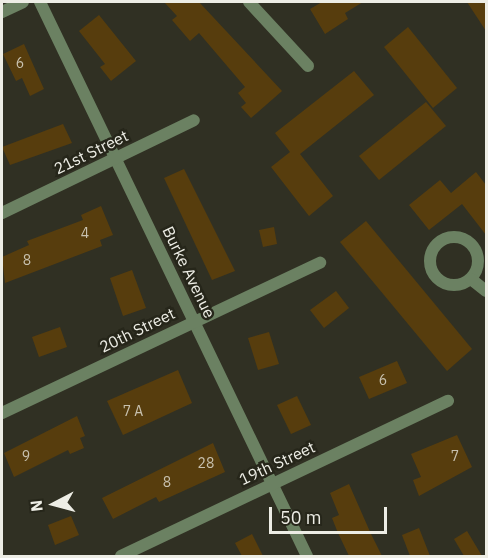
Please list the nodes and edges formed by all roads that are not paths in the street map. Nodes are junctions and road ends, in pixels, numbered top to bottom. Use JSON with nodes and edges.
{"nodes":[{"id":1,"x":23,"y":2,"type":"edge"},
{"id":2,"x":40,"y":2,"type":"edge"},
{"id":3,"x":252,"y":2,"type":"edge"},
{"id":4,"x":2,"y":12,"type":"edge"},
{"id":5,"x":308,"y":66,"type":"dead end"},
{"id":6,"x":194,"y":120,"type":"dead end"},
{"id":7,"x":116,"y":159,"type":"junction"},
{"id":8,"x":2,"y":213,"type":"edge"},
{"id":9,"x":320,"y":263,"type":"dead end"},
{"id":10,"x":471,"y":279,"type":"junction"},
{"id":11,"x":486,"y":291,"type":"edge"},
{"id":12,"x":194,"y":321,"type":"junction"},
{"id":13,"x":448,"y":401,"type":"dead end"},
{"id":14,"x":2,"y":413,"type":"edge"},
{"id":15,"x":272,"y":484,"type":"junction"},
{"id":16,"x":121,"y":556,"type":"edge"},
{"id":17,"x":307,"y":556,"type":"edge"}],
"edges":[{"from":1,"to":4,"type":"street"},
{"from":2,"to":7,"type":"street","name":"Burke Avenue"},
{"from":3,"to":5,"type":"street"},
{"from":6,"to":7,"type":"street","name":"21st Street"},
{"from":7,"to":8,"type":"street","name":"21st Street"},
{"from":7,"to":12,"type":"street","name":"Burke Avenue"},
{"from":9,"to":12,"type":"street","name":"20th Street"},
{"from":10,"to":10,"type":"street"},
{"from":10,"to":11,"type":"street"},
{"from":12,"to":14,"type":"street","name":"20th Street"},
{"from":12,"to":15,"type":"street","name":"Burke Avenue"},
{"from":13,"to":15,"type":"street","name":"19th Street"},
{"from":15,"to":16,"type":"street","name":"19th Street"},
{"from":15,"to":17,"type":"street","name":"Burke Avenue"}]}
